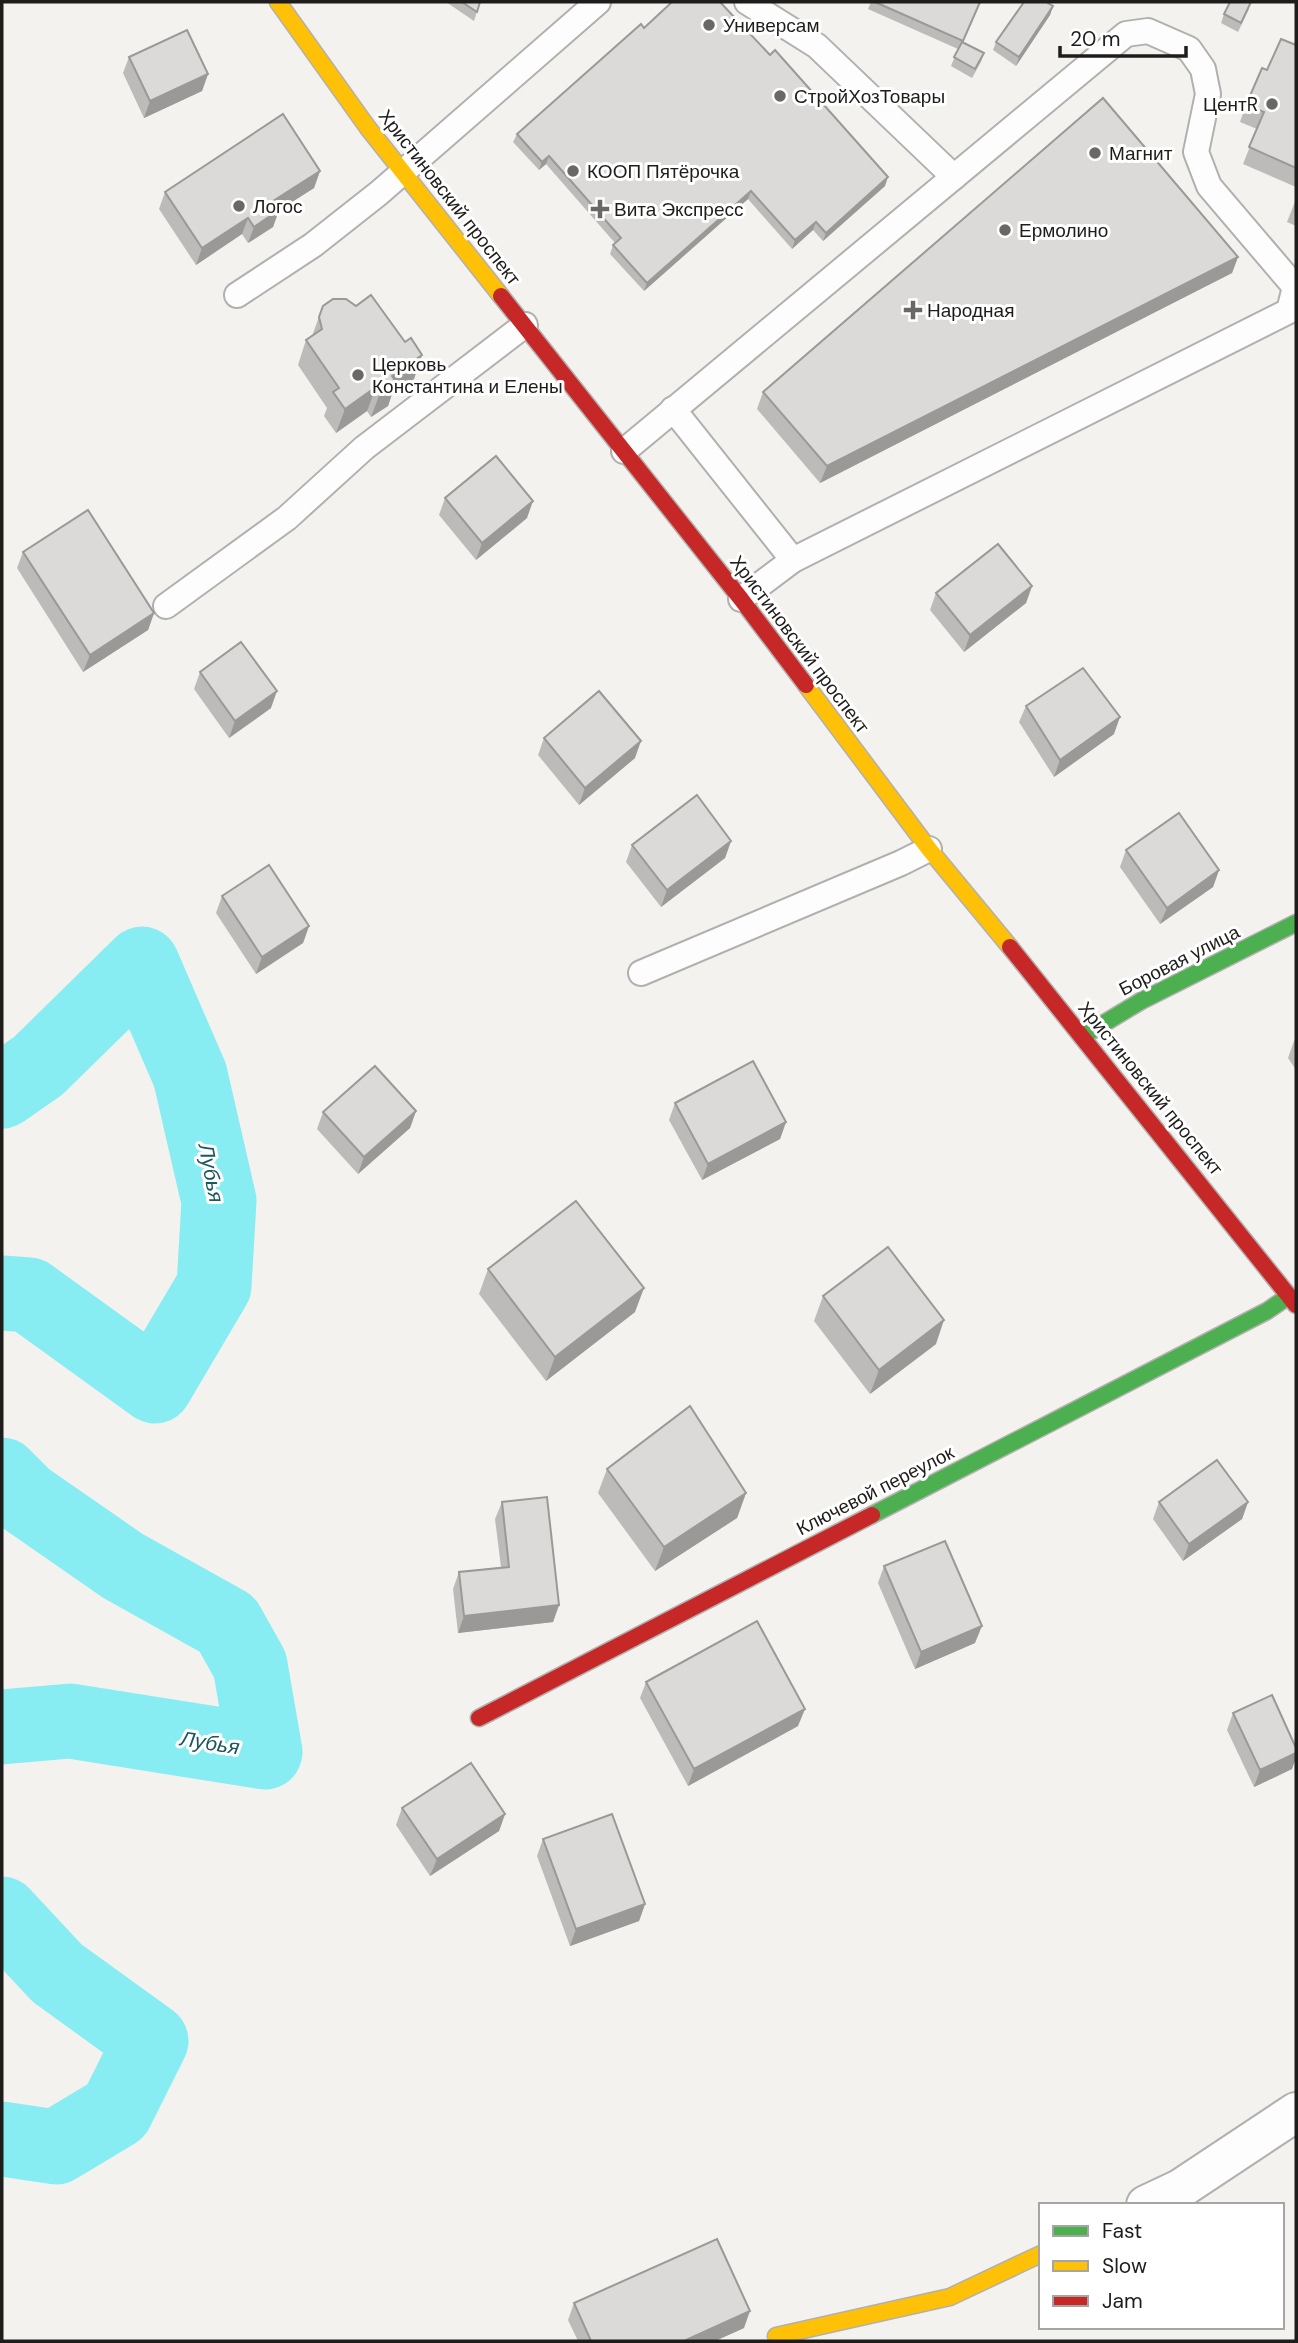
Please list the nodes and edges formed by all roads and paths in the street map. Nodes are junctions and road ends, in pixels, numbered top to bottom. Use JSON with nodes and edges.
{"nodes":[{"id":1,"x":278,"y":2,"type":"edge"},
{"id":2,"x":598,"y":2,"type":"edge"},
{"id":3,"x":747,"y":2,"type":"edge"},
{"id":4,"x":404,"y":172,"type":"junction"},
{"id":5,"x":954,"y":177,"type":"junction"},
{"id":6,"x":237,"y":295,"type":"dead end"},
{"id":7,"x":524,"y":325,"type":"junction"},
{"id":8,"x":673,"y":410,"type":"junction"},
{"id":9,"x":624,"y":451,"type":"junction"},
{"id":10,"x":793,"y":560,"type":"junction"},
{"id":11,"x":741,"y":599,"type":"junction"},
{"id":12,"x":166,"y":606,"type":"dead end"},
{"id":13,"x":929,"y":849,"type":"junction"},
{"id":14,"x":1296,"y":923,"type":"edge"},
{"id":15,"x":641,"y":973,"type":"dead end"},
{"id":16,"x":1083,"y":1036,"type":"junction"},
{"id":17,"x":1293,"y":1301,"type":"edge"},
{"id":18,"x":479,"y":1718,"type":"dead end"},
{"id":19,"x":1296,"y":2112,"type":"edge"},
{"id":20,"x":1150,"y":2203,"type":"edge"},
{"id":21,"x":1039,"y":2255,"type":"edge"},
{"id":22,"x":776,"y":2336,"type":"dead end"}],
"edges":[{"from":1,"to":4,"type":"street","name":"Христиновский проспект"},
{"from":2,"to":4,"type":"lane"},
{"from":3,"to":5,"type":"lane"},
{"from":4,"to":6,"type":"lane"},
{"from":4,"to":7,"type":"street","name":"Христиновский проспект"},
{"from":5,"to":8,"type":"lane"},
{"from":5,"to":10,"type":"lane"},
{"from":7,"to":9,"type":"street","name":"Христиновский проспект"},
{"from":7,"to":12,"type":"lane"},
{"from":8,"to":9,"type":"lane"},
{"from":8,"to":10,"type":"lane"},
{"from":9,"to":11,"type":"street","name":"Христиновский проспект"},
{"from":10,"to":11,"type":"lane"},
{"from":11,"to":13,"type":"street","name":"Христиновский проспект"},
{"from":13,"to":15,"type":"lane"},
{"from":13,"to":16,"type":"street","name":"Христиновский проспект"},
{"from":14,"to":16,"type":"street","name":"Боровая улица"},
{"from":16,"to":17,"type":"street","name":"Христиновский проспект"},
{"from":17,"to":18,"type":"street","name":"Ключевой переулок"},
{"from":19,"to":20,"type":"street"},
{"from":21,"to":22,"type":"street"}]}
